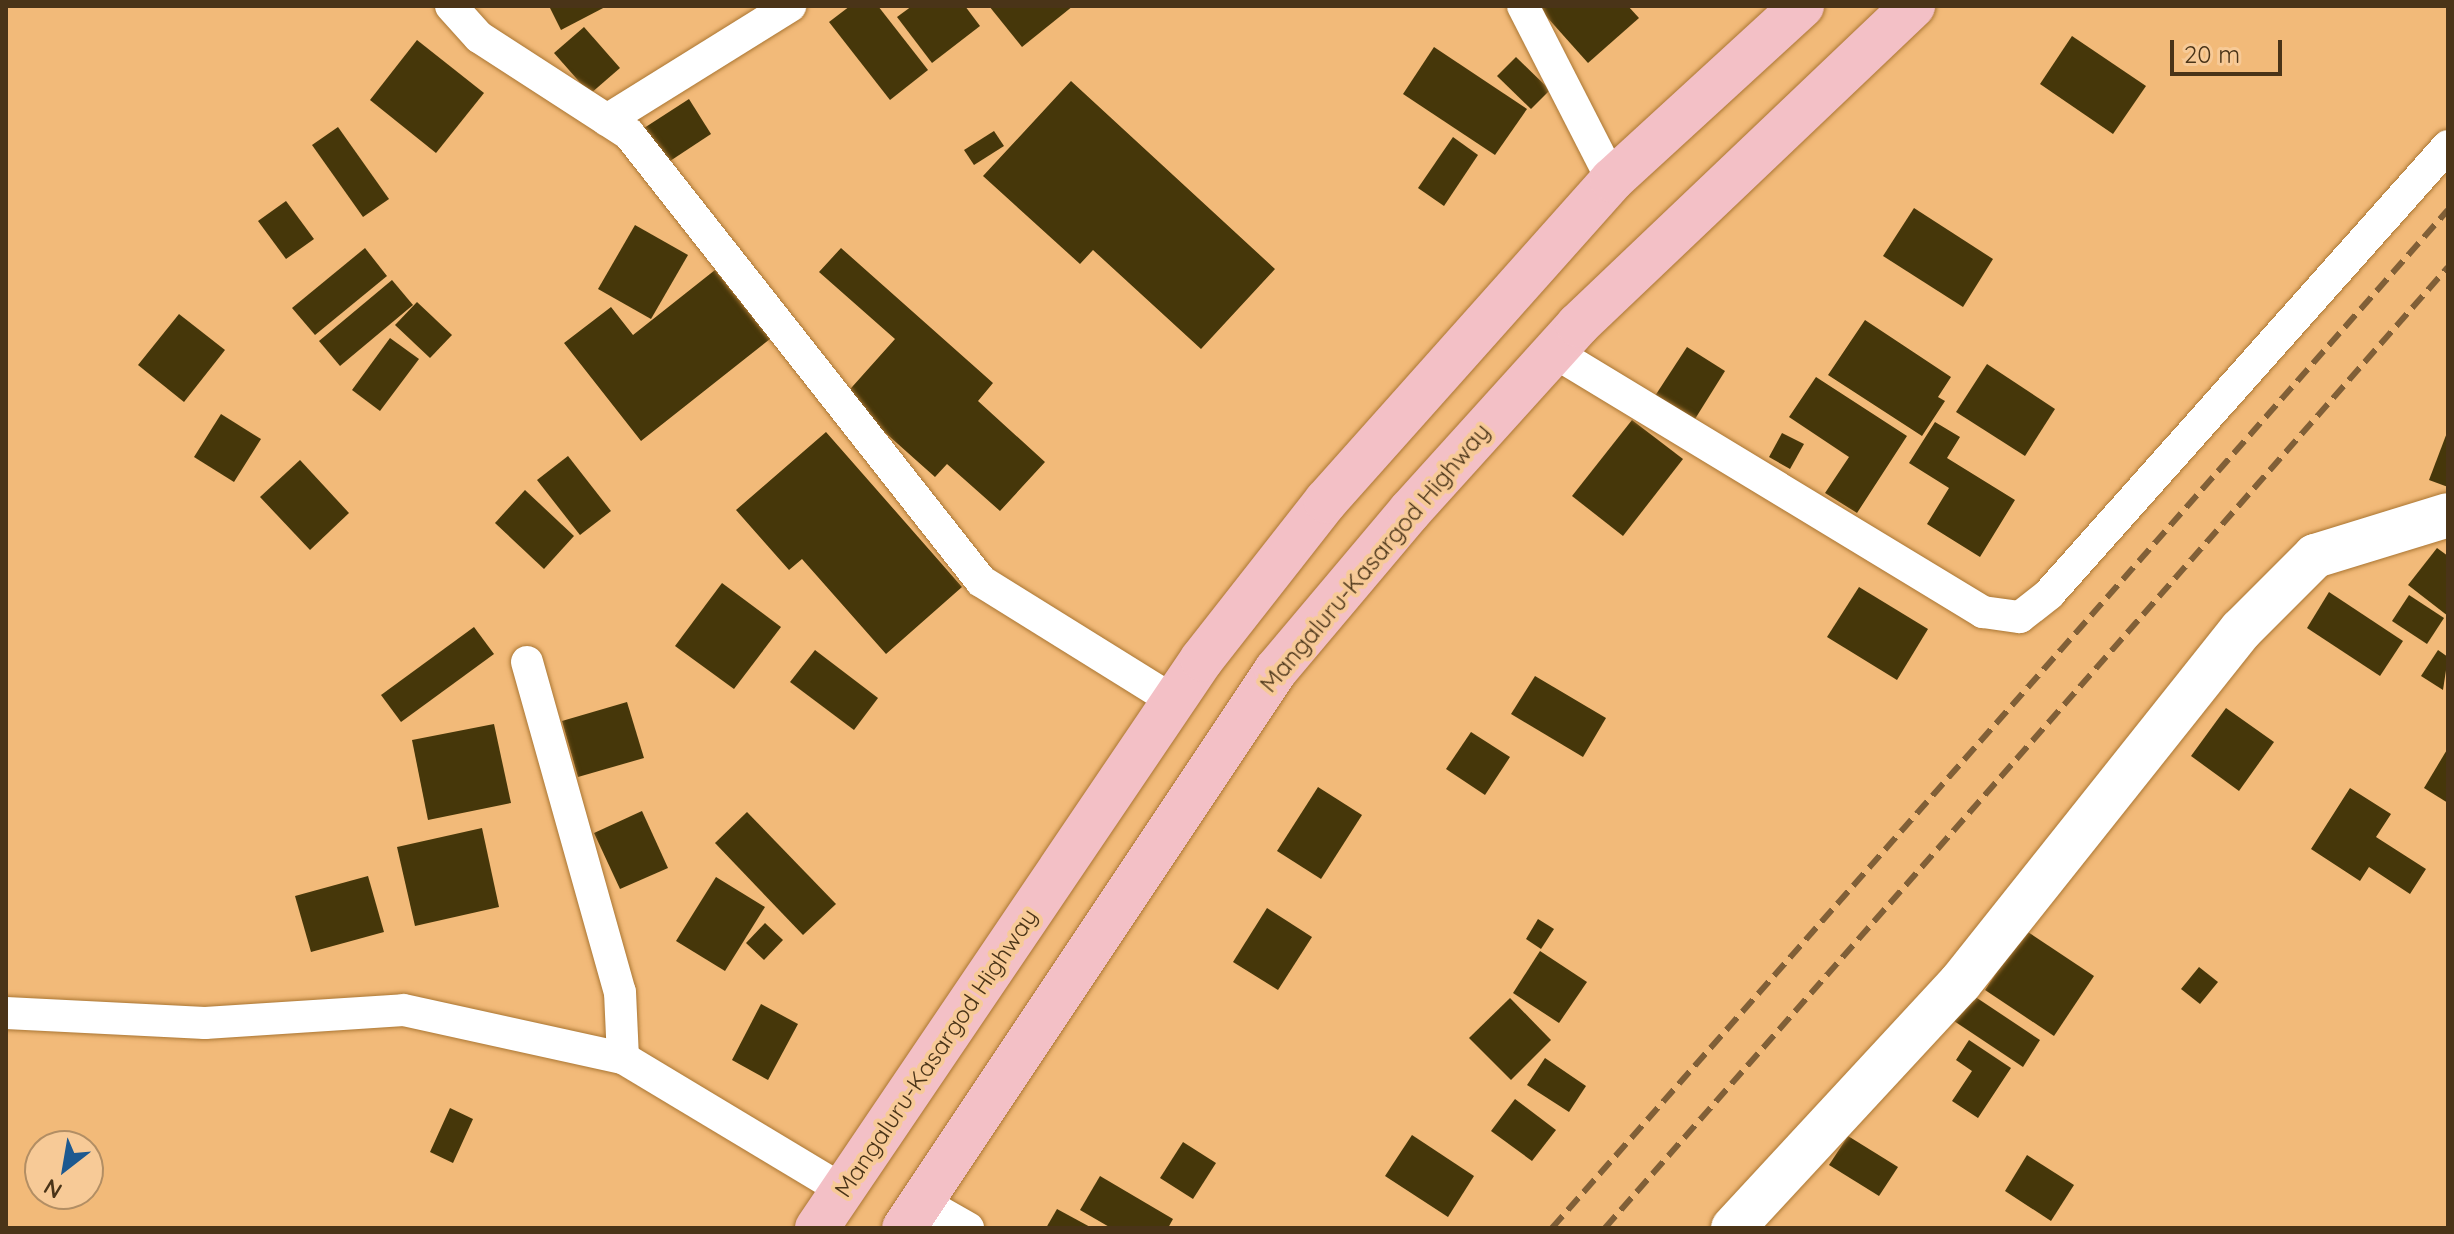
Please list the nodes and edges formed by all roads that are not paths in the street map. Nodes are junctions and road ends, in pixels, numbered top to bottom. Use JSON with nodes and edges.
{"nodes":[{"id":1,"x":451,"y":6,"type":"edge"},
{"id":2,"x":790,"y":6,"type":"edge"},
{"id":3,"x":1523,"y":6,"type":"edge"},
{"id":4,"x":1802,"y":6,"type":"edge"},
{"id":5,"x":1913,"y":6,"type":"edge"},
{"id":6,"x":607,"y":120,"type":"junction"},
{"id":7,"x":2448,"y":146,"type":"edge"},
{"id":8,"x":1612,"y":180,"type":"junction"},
{"id":9,"x":1554,"y":352,"type":"junction"},
{"id":10,"x":2448,"y":515,"type":"edge"},
{"id":11,"x":527,"y":662,"type":"dead end"},
{"id":12,"x":1174,"y":701,"type":"junction"},
{"id":13,"x":6,"y":1013,"type":"edge"},
{"id":14,"x":623,"y":1058,"type":"junction"},
{"id":15,"x":843,"y":1190,"type":"junction"},
{"id":16,"x":913,"y":1215,"type":"edge"},
{"id":17,"x":817,"y":1228,"type":"edge"},
{"id":18,"x":968,"y":1228,"type":"edge"},
{"id":19,"x":1733,"y":1228,"type":"edge"}],
"edges":[{"from":1,"to":6,"type":"street"},
{"from":2,"to":6,"type":"street"},
{"from":3,"to":8,"type":"street"},
{"from":4,"to":8,"type":"highway","name":"Mangaluru-Kasargod Highway"},
{"from":5,"to":9,"type":"highway","name":"Mangaluru-Kasargod Highway"},
{"from":6,"to":12,"type":"street"},
{"from":7,"to":9,"type":"street"},
{"from":8,"to":12,"type":"highway","name":"Mangaluru-Kasargod Highway"},
{"from":9,"to":16,"type":"highway","name":"Mangaluru-Kasargod Highway"},
{"from":10,"to":19,"type":"street"},
{"from":11,"to":14,"type":"street"},
{"from":12,"to":15,"type":"highway","name":"Mangaluru-Kasargod Highway"},
{"from":13,"to":14,"type":"street"},
{"from":14,"to":15,"type":"street"},
{"from":15,"to":17,"type":"highway","name":"Mangaluru-Kasargod Highway"},
{"from":16,"to":18,"type":"street"}]}
